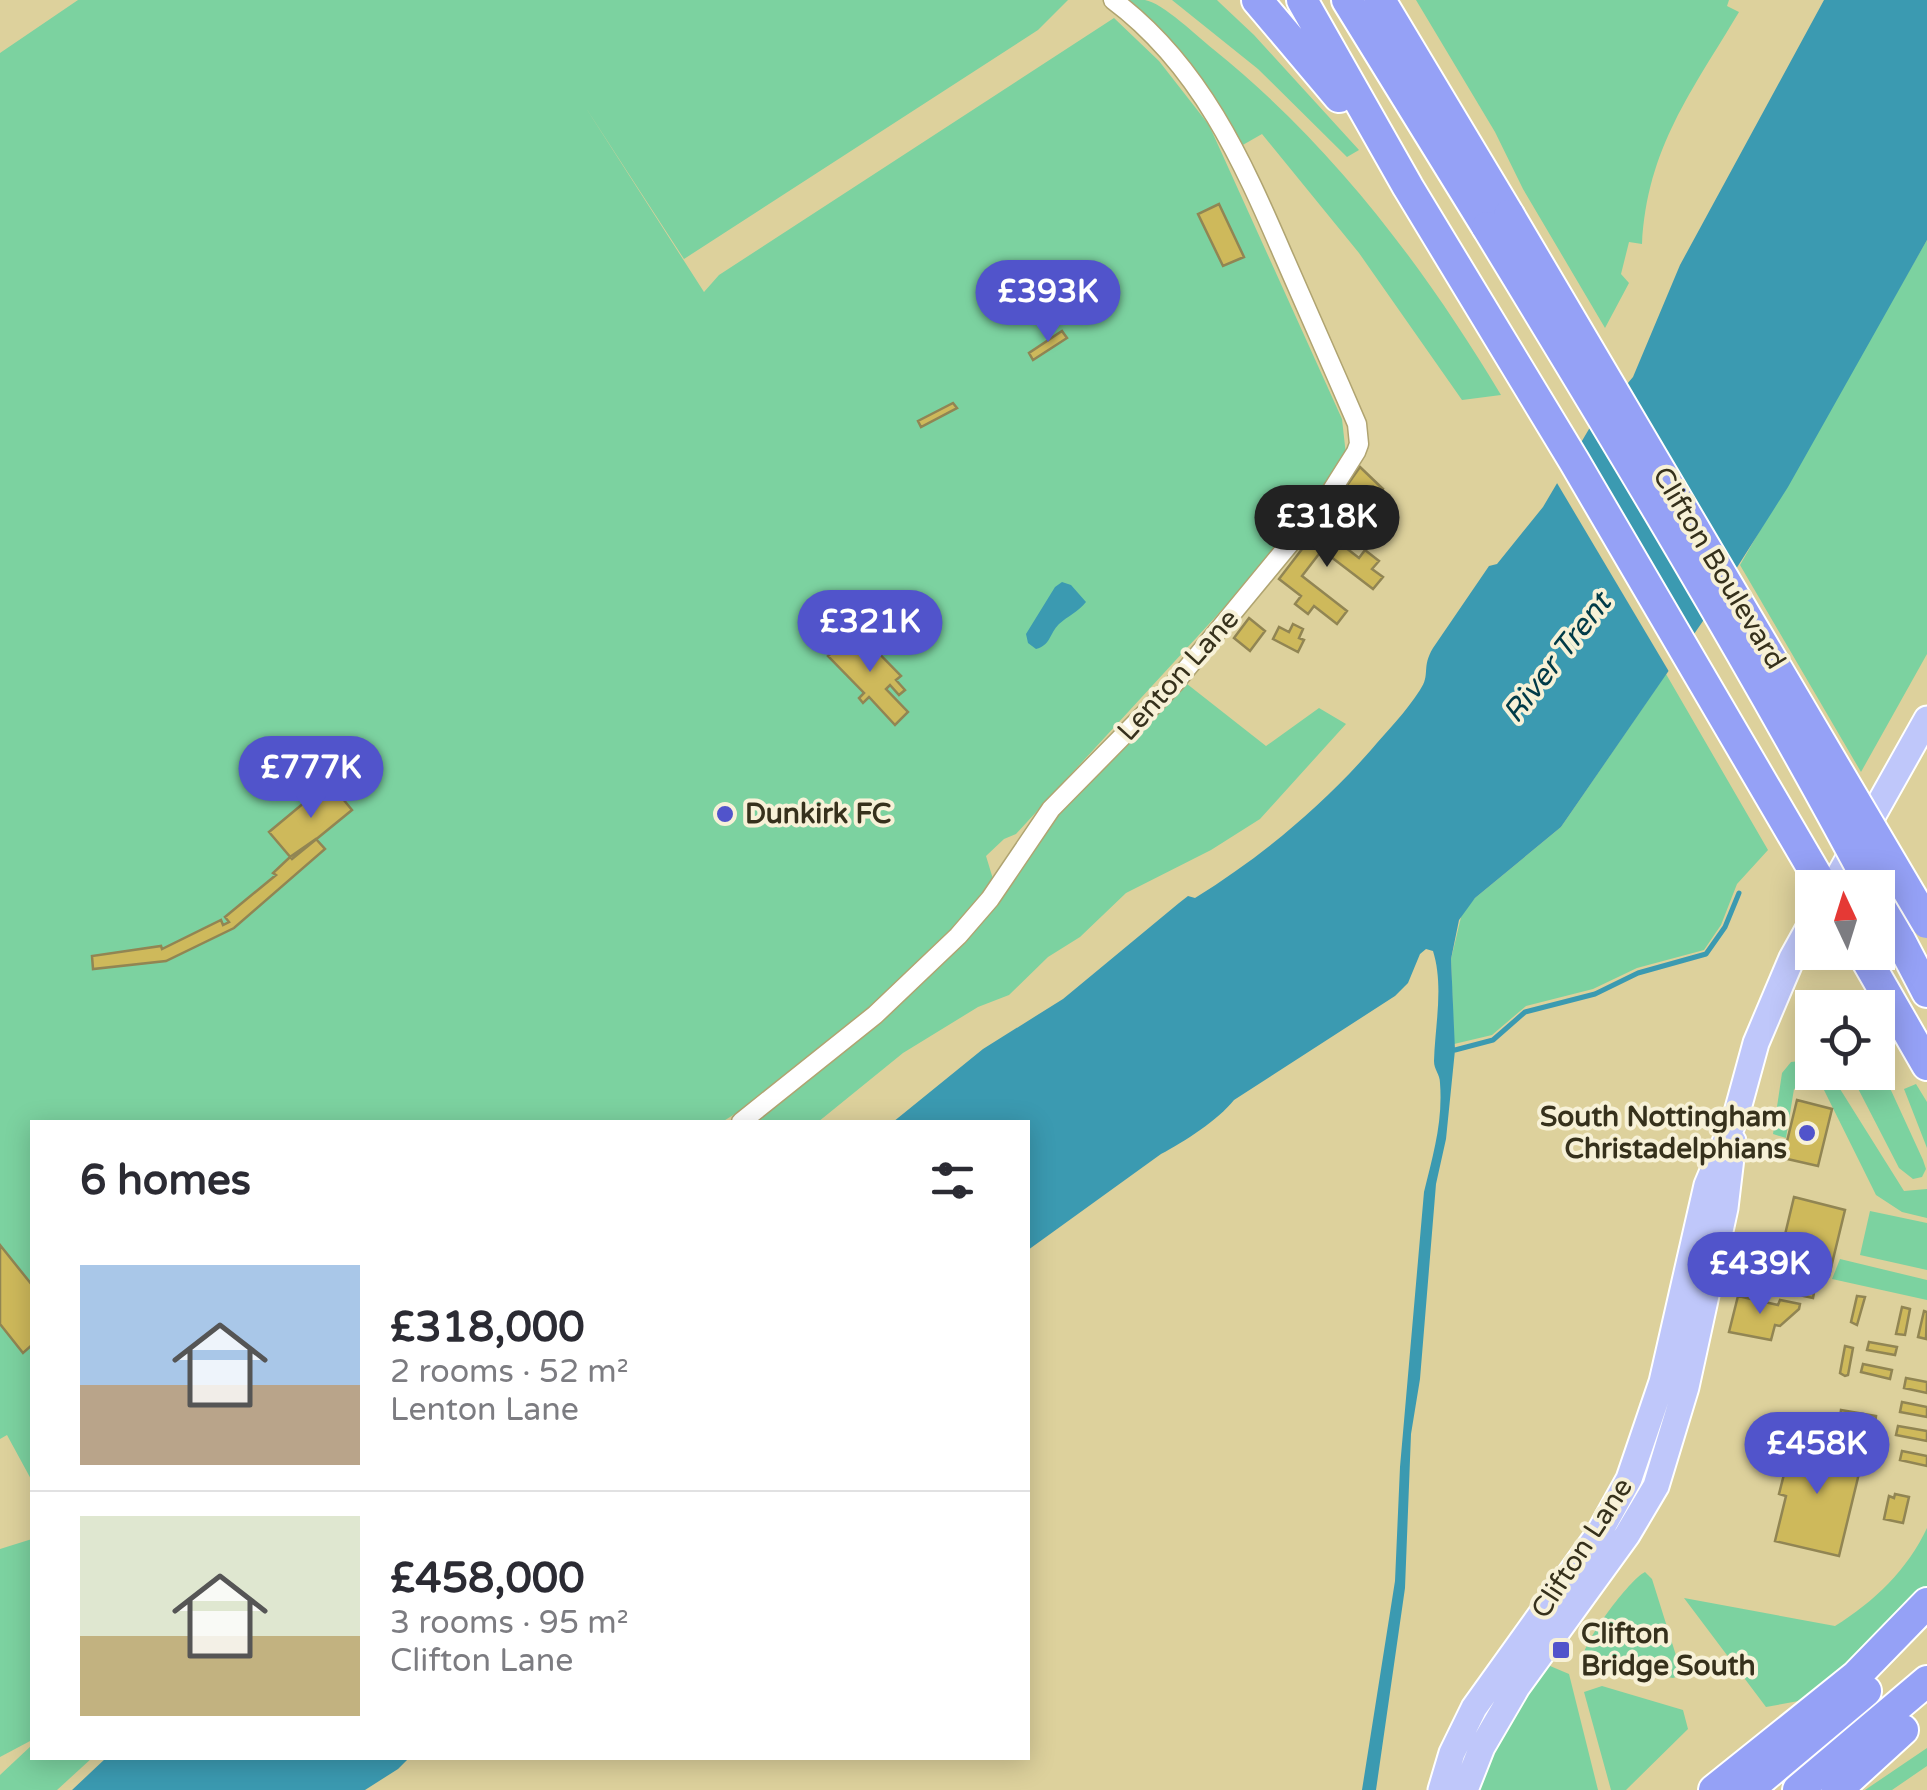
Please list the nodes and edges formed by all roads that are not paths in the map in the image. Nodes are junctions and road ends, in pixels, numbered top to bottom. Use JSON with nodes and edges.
{"nodes":[{"id":1,"x":1113,"y":0,"type":"edge"},
{"id":2,"x":1257,"y":0,"type":"edge"},
{"id":3,"x":1302,"y":0,"type":"edge"},
{"id":4,"x":1347,"y":0,"type":"edge"},
{"id":5,"x":1380,"y":0,"type":"edge"},
{"id":6,"x":1388,"y":0,"type":"edge"},
{"id":7,"x":1421,"y":64,"type":"junction"},
{"id":8,"x":1408,"y":187,"type":"junction"},
{"id":9,"x":1498,"y":221,"type":"junction"},
{"id":10,"x":1927,"y":720,"type":"edge"},
{"id":11,"x":1813,"y":870,"type":"edge"},
{"id":12,"x":1842,"y":870,"type":"edge"},
{"id":13,"x":1862,"y":870,"type":"edge"},
{"id":14,"x":1927,"y":922,"type":"edge"},
{"id":15,"x":1895,"y":930,"type":"edge"},
{"id":16,"x":1795,"y":953,"type":"edge"},
{"id":17,"x":1872,"y":970,"type":"edge"},
{"id":18,"x":1924,"y":984,"type":"edge"},
{"id":19,"x":1927,"y":1065,"type":"edge"},
{"id":20,"x":1736,"y":1116,"type":"junction"},
{"id":21,"x":743,"y":1120,"type":"edge"},
{"id":22,"x":1927,"y":1602,"type":"edge"},
{"id":23,"x":1927,"y":1628,"type":"edge"},
{"id":24,"x":1927,"y":1681,"type":"edge"},
{"id":25,"x":1927,"y":1708,"type":"edge"},
{"id":26,"x":1927,"y":1734,"type":"edge"},
{"id":27,"x":1441,"y":1790,"type":"edge"},
{"id":28,"x":1465,"y":1790,"type":"edge"},
{"id":29,"x":1714,"y":1790,"type":"edge"},
{"id":30,"x":1748,"y":1790,"type":"edge"},
{"id":31,"x":1798,"y":1790,"type":"edge"},
{"id":32,"x":1838,"y":1790,"type":"edge"}],
"edges":[{"from":1,"to":21,"type":"street","name":"Lenton Lane"},
{"from":2,"to":8,"type":"highway"},
{"from":3,"to":8,"type":"highway"},
{"from":4,"to":9,"type":"highway"},
{"from":5,"to":7,"type":"highway"},
{"from":6,"to":7,"type":"highway"},
{"from":7,"to":9,"type":"highway"},
{"from":8,"to":11,"type":"highway"},
{"from":9,"to":13,"type":"highway","name":"Clifton Boulevard","bridge":true},
{"from":9,"to":14,"type":"highway","name":"Clifton Boulevard","bridge":true},
{"from":10,"to":12,"type":"main road"},
{"from":15,"to":18,"type":"highway"},
{"from":16,"to":20,"type":"main road","name":"Clifton Lane"},
{"from":17,"to":19,"type":"highway"},
{"from":20,"to":27,"type":"main road","name":"Clifton Lane"},
{"from":20,"to":28,"type":"main road","name":"Clifton Lane"},
{"from":22,"to":29,"type":"highway"},
{"from":23,"to":30,"type":"highway"},
{"from":24,"to":31,"type":"highway"},
{"from":25,"to":32,"type":"highway"},
{"from":26,"to":32,"type":"highway"}]}
